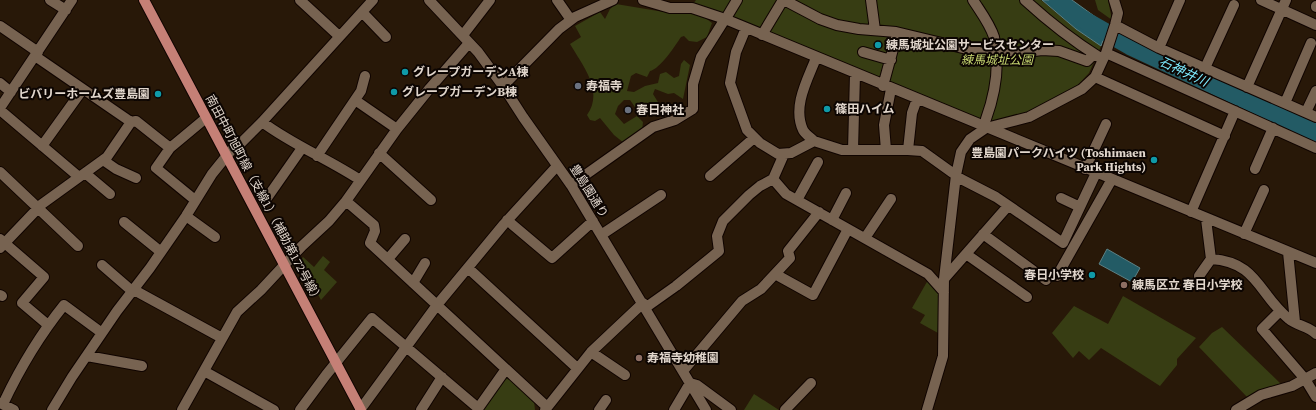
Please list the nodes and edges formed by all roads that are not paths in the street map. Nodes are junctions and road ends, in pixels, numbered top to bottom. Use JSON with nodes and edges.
{"nodes":[{"id":1,"x":50,"y":0,"type":"edge"},
{"id":2,"x":72,"y":0,"type":"edge"},
{"id":3,"x":144,"y":0,"type":"edge"},
{"id":4,"x":300,"y":0,"type":"edge"},
{"id":5,"x":373,"y":0,"type":"edge"},
{"id":6,"x":429,"y":0,"type":"edge"},
{"id":7,"x":490,"y":0,"type":"edge"},
{"id":8,"x":557,"y":0,"type":"edge"},
{"id":9,"x":614,"y":0,"type":"edge"},
{"id":10,"x":643,"y":0,"type":"edge"},
{"id":11,"x":691,"y":0,"type":"edge"},
{"id":12,"x":737,"y":0,"type":"edge"},
{"id":13,"x":783,"y":0,"type":"edge"},
{"id":14,"x":871,"y":0,"type":"edge"},
{"id":15,"x":973,"y":0,"type":"edge"},
{"id":16,"x":1026,"y":0,"type":"edge"},
{"id":17,"x":1114,"y":0,"type":"edge"},
{"id":18,"x":1180,"y":0,"type":"edge"},
{"id":19,"x":1261,"y":0,"type":"edge"},
{"id":20,"x":1283,"y":5,"type":"edge"},
{"id":21,"x":1234,"y":6,"type":"dead end"},
{"id":22,"x":682,"y":8,"type":"junction"},
{"id":23,"x":66,"y":10,"type":"junction"},
{"id":24,"x":362,"y":12,"type":"junction"},
{"id":25,"x":727,"y":17,"type":"junction"},
{"id":26,"x":571,"y":20,"type":"junction"},
{"id":27,"x":1115,"y":24,"type":"junction"},
{"id":28,"x":1316,"y":25,"type":"edge"},
{"id":29,"x":0,"y":26,"type":"edge"},
{"id":30,"x":746,"y":28,"type":"junction"},
{"id":31,"x":875,"y":30,"type":"junction"},
{"id":32,"x":762,"y":35,"type":"junction"},
{"id":33,"x":339,"y":36,"type":"junction"},
{"id":34,"x":386,"y":37,"type":"dead end"},
{"id":35,"x":896,"y":38,"type":"dead end"},
{"id":36,"x":466,"y":39,"type":"junction"},
{"id":37,"x":1311,"y":43,"type":"dead end"},
{"id":38,"x":1159,"y":48,"type":"junction"},
{"id":39,"x":863,"y":52,"type":"dead end"},
{"id":40,"x":37,"y":54,"type":"junction"},
{"id":41,"x":996,"y":56,"type":"junction"},
{"id":42,"x":1101,"y":56,"type":"junction"},
{"id":43,"x":816,"y":58,"type":"junction"},
{"id":44,"x":891,"y":60,"type":"junction"},
{"id":45,"x":1205,"y":68,"type":"junction"},
{"id":46,"x":856,"y":74,"type":"junction"},
{"id":47,"x":365,"y":76,"type":"dead end"},
{"id":48,"x":1095,"y":77,"type":"junction"},
{"id":49,"x":0,"y":83,"type":"edge"},
{"id":50,"x":503,"y":86,"type":"junction"},
{"id":51,"x":887,"y":87,"type":"junction"},
{"id":52,"x":1247,"y":87,"type":"junction"},
{"id":53,"x":83,"y":89,"type":"junction"},
{"id":54,"x":1316,"y":91,"type":"edge"},
{"id":55,"x":11,"y":92,"type":"junction"},
{"id":56,"x":917,"y":99,"type":"junction"},
{"id":57,"x":355,"y":100,"type":"junction"},
{"id":58,"x":1285,"y":103,"type":"junction"},
{"id":59,"x":0,"y":109,"type":"edge"},
{"id":60,"x":1235,"y":111,"type":"junction"},
{"id":61,"x":1311,"y":115,"type":"edge"},
{"id":62,"x":206,"y":118,"type":"junction"},
{"id":63,"x":131,"y":122,"type":"junction"},
{"id":64,"x":262,"y":122,"type":"junction"},
{"id":65,"x":986,"y":123,"type":"junction"},
{"id":66,"x":1106,"y":124,"type":"dead end"},
{"id":67,"x":1273,"y":128,"type":"junction"},
{"id":68,"x":397,"y":129,"type":"junction"},
{"id":69,"x":1225,"y":136,"type":"junction"},
{"id":70,"x":754,"y":138,"type":"junction"},
{"id":71,"x":814,"y":141,"type":"junction"},
{"id":72,"x":42,"y":146,"type":"junction"},
{"id":73,"x":170,"y":148,"type":"junction"},
{"id":74,"x":302,"y":148,"type":"junction"},
{"id":75,"x":1316,"y":148,"type":"edge"},
{"id":76,"x":853,"y":150,"type":"junction"},
{"id":77,"x":886,"y":150,"type":"junction"},
{"id":78,"x":908,"y":150,"type":"junction"},
{"id":79,"x":379,"y":153,"type":"junction"},
{"id":80,"x":784,"y":154,"type":"junction"},
{"id":81,"x":317,"y":156,"type":"junction"},
{"id":82,"x":227,"y":157,"type":"junction"},
{"id":83,"x":103,"y":160,"type":"junction"},
{"id":84,"x":818,"y":162,"type":"dead end"},
{"id":85,"x":557,"y":166,"type":"junction"},
{"id":86,"x":1085,"y":169,"type":"junction"},
{"id":87,"x":1255,"y":169,"type":"dead end"},
{"id":88,"x":0,"y":172,"type":"edge"},
{"id":89,"x":1096,"y":173,"type":"junction"},
{"id":90,"x":956,"y":174,"type":"junction"},
{"id":91,"x":82,"y":175,"type":"junction"},
{"id":92,"x":710,"y":176,"type":"dead end"},
{"id":93,"x":136,"y":178,"type":"dead end"},
{"id":94,"x":1112,"y":179,"type":"junction"},
{"id":95,"x":360,"y":180,"type":"junction"},
{"id":96,"x":773,"y":180,"type":"junction"},
{"id":97,"x":570,"y":185,"type":"junction"},
{"id":98,"x":1264,"y":190,"type":"dead end"},
{"id":99,"x":846,"y":193,"type":"dead end"},
{"id":100,"x":110,"y":194,"type":"dead end"},
{"id":101,"x":661,"y":195,"type":"dead end"},
{"id":102,"x":267,"y":198,"type":"dead end"},
{"id":103,"x":1060,"y":198,"type":"dead end"},
{"id":104,"x":891,"y":199,"type":"dead end"},
{"id":105,"x":195,"y":200,"type":"junction"},
{"id":106,"x":431,"y":200,"type":"dead end"},
{"id":107,"x":797,"y":200,"type":"junction"},
{"id":108,"x":346,"y":201,"type":"junction"},
{"id":109,"x":1008,"y":206,"type":"junction"},
{"id":110,"x":1080,"y":207,"type":"junction"},
{"id":111,"x":38,"y":208,"type":"junction"},
{"id":112,"x":819,"y":212,"type":"junction"},
{"id":113,"x":1191,"y":212,"type":"junction"},
{"id":114,"x":186,"y":216,"type":"junction"},
{"id":115,"x":1206,"y":218,"type":"junction"},
{"id":116,"x":507,"y":220,"type":"junction"},
{"id":117,"x":832,"y":220,"type":"junction"},
{"id":118,"x":593,"y":221,"type":"junction"},
{"id":119,"x":124,"y":222,"type":"dead end"},
{"id":120,"x":848,"y":229,"type":"junction"},
{"id":121,"x":983,"y":234,"type":"junction"},
{"id":122,"x":1244,"y":234,"type":"junction"},
{"id":123,"x":601,"y":235,"type":"junction"},
{"id":124,"x":215,"y":237,"type":"dead end"},
{"id":125,"x":865,"y":238,"type":"junction"},
{"id":126,"x":405,"y":239,"type":"dead end"},
{"id":127,"x":1,"y":243,"type":"edge"},
{"id":128,"x":78,"y":246,"type":"dead end"},
{"id":129,"x":161,"y":252,"type":"junction"},
{"id":130,"x":1288,"y":252,"type":"junction"},
{"id":131,"x":966,"y":254,"type":"junction"},
{"id":132,"x":388,"y":259,"type":"junction"},
{"id":133,"x":1211,"y":259,"type":"junction"},
{"id":134,"x":426,"y":263,"type":"dead end"},
{"id":135,"x":1316,"y":263,"type":"edge"},
{"id":136,"x":102,"y":265,"type":"dead end"},
{"id":137,"x":284,"y":265,"type":"junction"},
{"id":138,"x":468,"y":268,"type":"junction"},
{"id":139,"x":775,"y":274,"type":"junction"},
{"id":140,"x":1057,"y":276,"type":"dead end"},
{"id":141,"x":1200,"y":276,"type":"dead end"},
{"id":142,"x":944,"y":279,"type":"junction"},
{"id":143,"x":1046,"y":280,"type":"dead end"},
{"id":144,"x":413,"y":283,"type":"junction"},
{"id":145,"x":133,"y":290,"type":"junction"},
{"id":146,"x":944,"y":292,"type":"junction"},
{"id":147,"x":1027,"y":297,"type":"dead end"},
{"id":148,"x":437,"y":305,"type":"junction"},
{"id":149,"x":644,"y":306,"type":"junction"},
{"id":150,"x":1280,"y":311,"type":"junction"},
{"id":151,"x":1295,"y":322,"type":"junction"},
{"id":152,"x":48,"y":325,"type":"junction"},
{"id":153,"x":102,"y":333,"type":"junction"},
{"id":154,"x":1316,"y":334,"type":"edge"},
{"id":155,"x":222,"y":338,"type":"junction"},
{"id":156,"x":407,"y":346,"type":"junction"},
{"id":157,"x":591,"y":352,"type":"junction"},
{"id":158,"x":87,"y":356,"type":"junction"},
{"id":159,"x":336,"y":362,"type":"junction"},
{"id":160,"x":142,"y":366,"type":"dead end"},
{"id":161,"x":577,"y":368,"type":"junction"},
{"id":162,"x":506,"y":369,"type":"junction"},
{"id":163,"x":204,"y":371,"type":"junction"},
{"id":164,"x":683,"y":371,"type":"junction"},
{"id":165,"x":1316,"y":373,"type":"edge"},
{"id":166,"x":625,"y":376,"type":"dead end"},
{"id":167,"x":442,"y":377,"type":"junction"},
{"id":168,"x":1305,"y":379,"type":"junction"},
{"id":169,"x":690,"y":383,"type":"junction"},
{"id":170,"x":811,"y":383,"type":"dead end"},
{"id":171,"x":1316,"y":397,"type":"edge"},
{"id":172,"x":606,"y":400,"type":"dead end"},
{"id":173,"x":1,"y":403,"type":"edge"},
{"id":174,"x":477,"y":409,"type":"edge"},
{"id":175,"x":546,"y":409,"type":"edge"},
{"id":176,"x":13,"y":410,"type":"edge"},
{"id":177,"x":52,"y":410,"type":"edge"},
{"id":178,"x":182,"y":410,"type":"edge"},
{"id":179,"x":274,"y":410,"type":"edge"},
{"id":180,"x":300,"y":410,"type":"edge"},
{"id":181,"x":361,"y":410,"type":"edge"},
{"id":182,"x":421,"y":410,"type":"edge"},
{"id":183,"x":599,"y":410,"type":"edge"},
{"id":184,"x":674,"y":410,"type":"edge"},
{"id":185,"x":706,"y":410,"type":"edge"},
{"id":186,"x":731,"y":410,"type":"edge"},
{"id":187,"x":785,"y":410,"type":"edge"},
{"id":188,"x":927,"y":410,"type":"edge"},
{"id":189,"x":1236,"y":410,"type":"edge"}],
"edges":[{"from":1,"to":23,"type":"street"},
{"from":2,"to":23,"type":"street"},
{"from":3,"to":62,"type":"main road","name":"南田中町旭町線（支線1）（補助第172号線）"},
{"from":4,"to":33,"type":"street"},
{"from":5,"to":24,"type":"street"},
{"from":6,"to":36,"type":"street","name":"豊島園通り"},
{"from":7,"to":36,"type":"street"},
{"from":8,"to":26,"type":"street"},
{"from":9,"to":26,"type":"street"},
{"from":10,"to":22,"type":"street"},
{"from":11,"to":22,"type":"street"},
{"from":12,"to":25,"type":"street"},
{"from":13,"to":31,"type":"street"},
{"from":13,"to":32,"type":"street"},
{"from":14,"to":31,"type":"street"},
{"from":15,"to":41,"type":"street"},
{"from":16,"to":42,"type":"street"},
{"from":17,"to":27,"type":"street"},
{"from":18,"to":38,"type":"street"},
{"from":19,"to":20,"type":"street"},
{"from":20,"to":28,"type":"street"},
{"from":20,"to":52,"type":"street"},
{"from":21,"to":45,"type":"street"},
{"from":22,"to":25,"type":"street"},
{"from":23,"to":40,"type":"street"},
{"from":24,"to":33,"type":"street"},
{"from":24,"to":34,"type":"street"},
{"from":25,"to":30,"type":"street"},
{"from":25,"to":97,"type":"street"},
{"from":26,"to":50,"type":"street"},
{"from":27,"to":38,"type":"street"},
{"from":27,"to":42,"type":"street"},
{"from":29,"to":40,"type":"street"},
{"from":30,"to":32,"type":"street"},
{"from":30,"to":70,"type":"street"},
{"from":31,"to":41,"type":"street"},
{"from":32,"to":43,"type":"street"},
{"from":33,"to":64,"type":"street"},
{"from":35,"to":44,"type":"street"},
{"from":36,"to":50,"type":"street","name":"豊島園通り"},
{"from":36,"to":68,"type":"street"},
{"from":37,"to":58,"type":"street"},
{"from":38,"to":45,"type":"street"},
{"from":39,"to":44,"type":"street"},
{"from":40,"to":53,"type":"street"},
{"from":40,"to":55,"type":"street"},
{"from":41,"to":42,"type":"street"},
{"from":41,"to":65,"type":"street"},
{"from":42,"to":48,"type":"street"},
{"from":42,"to":60,"type":"street"},
{"from":43,"to":46,"type":"street"},
{"from":43,"to":71,"type":"street"},
{"from":44,"to":51,"type":"street"},
{"from":45,"to":52,"type":"street"},
{"from":46,"to":51,"type":"street"},
{"from":46,"to":76,"type":"street"},
{"from":47,"to":57,"type":"street"},
{"from":48,"to":65,"type":"street"},
{"from":48,"to":69,"type":"street"},
{"from":49,"to":55,"type":"street"},
{"from":50,"to":85,"type":"street","name":"豊島園通り"},
{"from":51,"to":56,"type":"street"},
{"from":51,"to":77,"type":"street"},
{"from":52,"to":58,"type":"street"},
{"from":53,"to":63,"type":"street"},
{"from":53,"to":72,"type":"street"},
{"from":54,"to":61,"type":"street"},
{"from":55,"to":59,"type":"street"},
{"from":56,"to":65,"type":"street"},
{"from":56,"to":78,"type":"street"},
{"from":57,"to":68,"type":"street"},
{"from":57,"to":81,"type":"street"},
{"from":58,"to":61,"type":"street"},
{"from":59,"to":72,"type":"street"},
{"from":60,"to":67,"type":"street"},
{"from":60,"to":69,"type":"street"},
{"from":62,"to":73,"type":"street"},
{"from":62,"to":82,"type":"main road","name":"南田中町旭町線（支線1）（補助第172号線）"},
{"from":63,"to":73,"type":"street"},
{"from":63,"to":83,"type":"street"},
{"from":64,"to":74,"type":"street"},
{"from":64,"to":82,"type":"street"},
{"from":65,"to":86,"type":"street"},
{"from":65,"to":90,"type":"street"},
{"from":66,"to":86,"type":"street"},
{"from":67,"to":75,"type":"street"},
{"from":67,"to":87,"type":"street"},
{"from":68,"to":79,"type":"street"},
{"from":69,"to":113,"type":"street"},
{"from":70,"to":80,"type":"street"},
{"from":70,"to":92,"type":"street"},
{"from":71,"to":76,"type":"street"},
{"from":71,"to":80,"type":"street"},
{"from":72,"to":91,"type":"street"},
{"from":73,"to":105,"type":"street"},
{"from":74,"to":81,"type":"street"},
{"from":74,"to":102,"type":"street"},
{"from":76,"to":77,"type":"street"},
{"from":77,"to":78,"type":"street"},
{"from":78,"to":90,"type":"street"},
{"from":79,"to":95,"type":"street"},
{"from":79,"to":106,"type":"street"},
{"from":80,"to":96,"type":"street"},
{"from":81,"to":95,"type":"street"},
{"from":82,"to":105,"type":"street"},
{"from":82,"to":137,"type":"main road","name":"南田中町旭町線（支線1）（補助第172号線）"},
{"from":83,"to":91,"type":"street"},
{"from":83,"to":93,"type":"street"},
{"from":84,"to":107,"type":"street"},
{"from":85,"to":97,"type":"street","name":"豊島園通り"},
{"from":85,"to":116,"type":"street"},
{"from":86,"to":89,"type":"street"},
{"from":88,"to":111,"type":"street"},
{"from":89,"to":94,"type":"street"},
{"from":89,"to":110,"type":"street"},
{"from":90,"to":109,"type":"street"},
{"from":90,"to":142,"type":"street"},
{"from":91,"to":100,"type":"street"},
{"from":91,"to":111,"type":"street"},
{"from":94,"to":113,"type":"street"},
{"from":94,"to":140,"type":"street"},
{"from":95,"to":108,"type":"street"},
{"from":96,"to":107,"type":"street"},
{"from":96,"to":149,"type":"street"},
{"from":97,"to":118,"type":"street","name":"豊島園通り"},
{"from":98,"to":122,"type":"street"},
{"from":99,"to":117,"type":"street"},
{"from":101,"to":123,"type":"street"},
{"from":103,"to":110,"type":"street"},
{"from":104,"to":125,"type":"street"},
{"from":105,"to":114,"type":"street"},
{"from":107,"to":112,"type":"street"},
{"from":108,"to":132,"type":"street"},
{"from":108,"to":137,"type":"street"},
{"from":109,"to":110,"type":"street"},
{"from":109,"to":121,"type":"street"},
{"from":111,"to":127,"type":"street"},
{"from":111,"to":128,"type":"street"},
{"from":112,"to":117,"type":"street"},
{"from":112,"to":139,"type":"street"},
{"from":113,"to":115,"type":"street"},
{"from":114,"to":124,"type":"street"},
{"from":114,"to":129,"type":"street"},
{"from":115,"to":122,"type":"street"},
{"from":115,"to":133,"type":"street"},
{"from":116,"to":118,"type":"street"},
{"from":116,"to":138,"type":"street"},
{"from":117,"to":120,"type":"street"},
{"from":118,"to":123,"type":"street","name":"豊島園通り"},
{"from":119,"to":129,"type":"street"},
{"from":120,"to":125,"type":"street"},
{"from":120,"to":139,"type":"street"},
{"from":121,"to":131,"type":"street"},
{"from":121,"to":143,"type":"street"},
{"from":122,"to":130,"type":"street"},
{"from":123,"to":149,"type":"street","name":"豊島園通り"},
{"from":125,"to":146,"type":"street"},
{"from":126,"to":132,"type":"street"},
{"from":127,"to":152,"type":"street"},
{"from":129,"to":145,"type":"street"},
{"from":130,"to":135,"type":"street"},
{"from":130,"to":151,"type":"street"},
{"from":131,"to":142,"type":"street"},
{"from":131,"to":147,"type":"street"},
{"from":132,"to":144,"type":"street"},
{"from":133,"to":141,"type":"street"},
{"from":133,"to":150,"type":"street"},
{"from":134,"to":144,"type":"street"},
{"from":136,"to":145,"type":"street"},
{"from":137,"to":155,"type":"street"},
{"from":137,"to":159,"type":"main road","name":"南田中町旭町線（支線1）（補助第172号線）"},
{"from":138,"to":148,"type":"street"},
{"from":138,"to":161,"type":"street"},
{"from":139,"to":164,"type":"street"},
{"from":142,"to":146,"type":"street"},
{"from":144,"to":148,"type":"street"},
{"from":145,"to":153,"type":"street"},
{"from":145,"to":155,"type":"street"},
{"from":146,"to":188,"type":"street"},
{"from":148,"to":156,"type":"street"},
{"from":148,"to":162,"type":"street"},
{"from":149,"to":157,"type":"street"},
{"from":149,"to":164,"type":"street","name":"豊島園通り"},
{"from":150,"to":151,"type":"street"},
{"from":150,"to":168,"type":"street"},
{"from":151,"to":154,"type":"street"},
{"from":152,"to":153,"type":"street"},
{"from":152,"to":173,"type":"street"},
{"from":153,"to":158,"type":"street"},
{"from":155,"to":163,"type":"street"},
{"from":156,"to":159,"type":"street"},
{"from":156,"to":167,"type":"street"},
{"from":156,"to":181,"type":"street"},
{"from":157,"to":161,"type":"street"},
{"from":157,"to":166,"type":"street"},
{"from":158,"to":160,"type":"street"},
{"from":158,"to":177,"type":"street"},
{"from":159,"to":180,"type":"street"},
{"from":159,"to":181,"type":"main road","name":"南田中町旭町線（支線1）（補助第172号線）"},
{"from":161,"to":175,"type":"street"},
{"from":162,"to":174,"type":"street"},
{"from":162,"to":175,"type":"street"},
{"from":163,"to":178,"type":"street"},
{"from":163,"to":179,"type":"street"},
{"from":164,"to":169,"type":"street","name":"豊島園通り"},
{"from":165,"to":168,"type":"street"},
{"from":167,"to":174,"type":"street"},
{"from":167,"to":182,"type":"street"},
{"from":168,"to":171,"type":"street"},
{"from":168,"to":189,"type":"street"},
{"from":169,"to":184,"type":"street"},
{"from":169,"to":185,"type":"street","name":"豊島園通り"},
{"from":169,"to":186,"type":"street"},
{"from":170,"to":187,"type":"street"},
{"from":172,"to":183,"type":"street"},
{"from":173,"to":176,"type":"street"}]}
